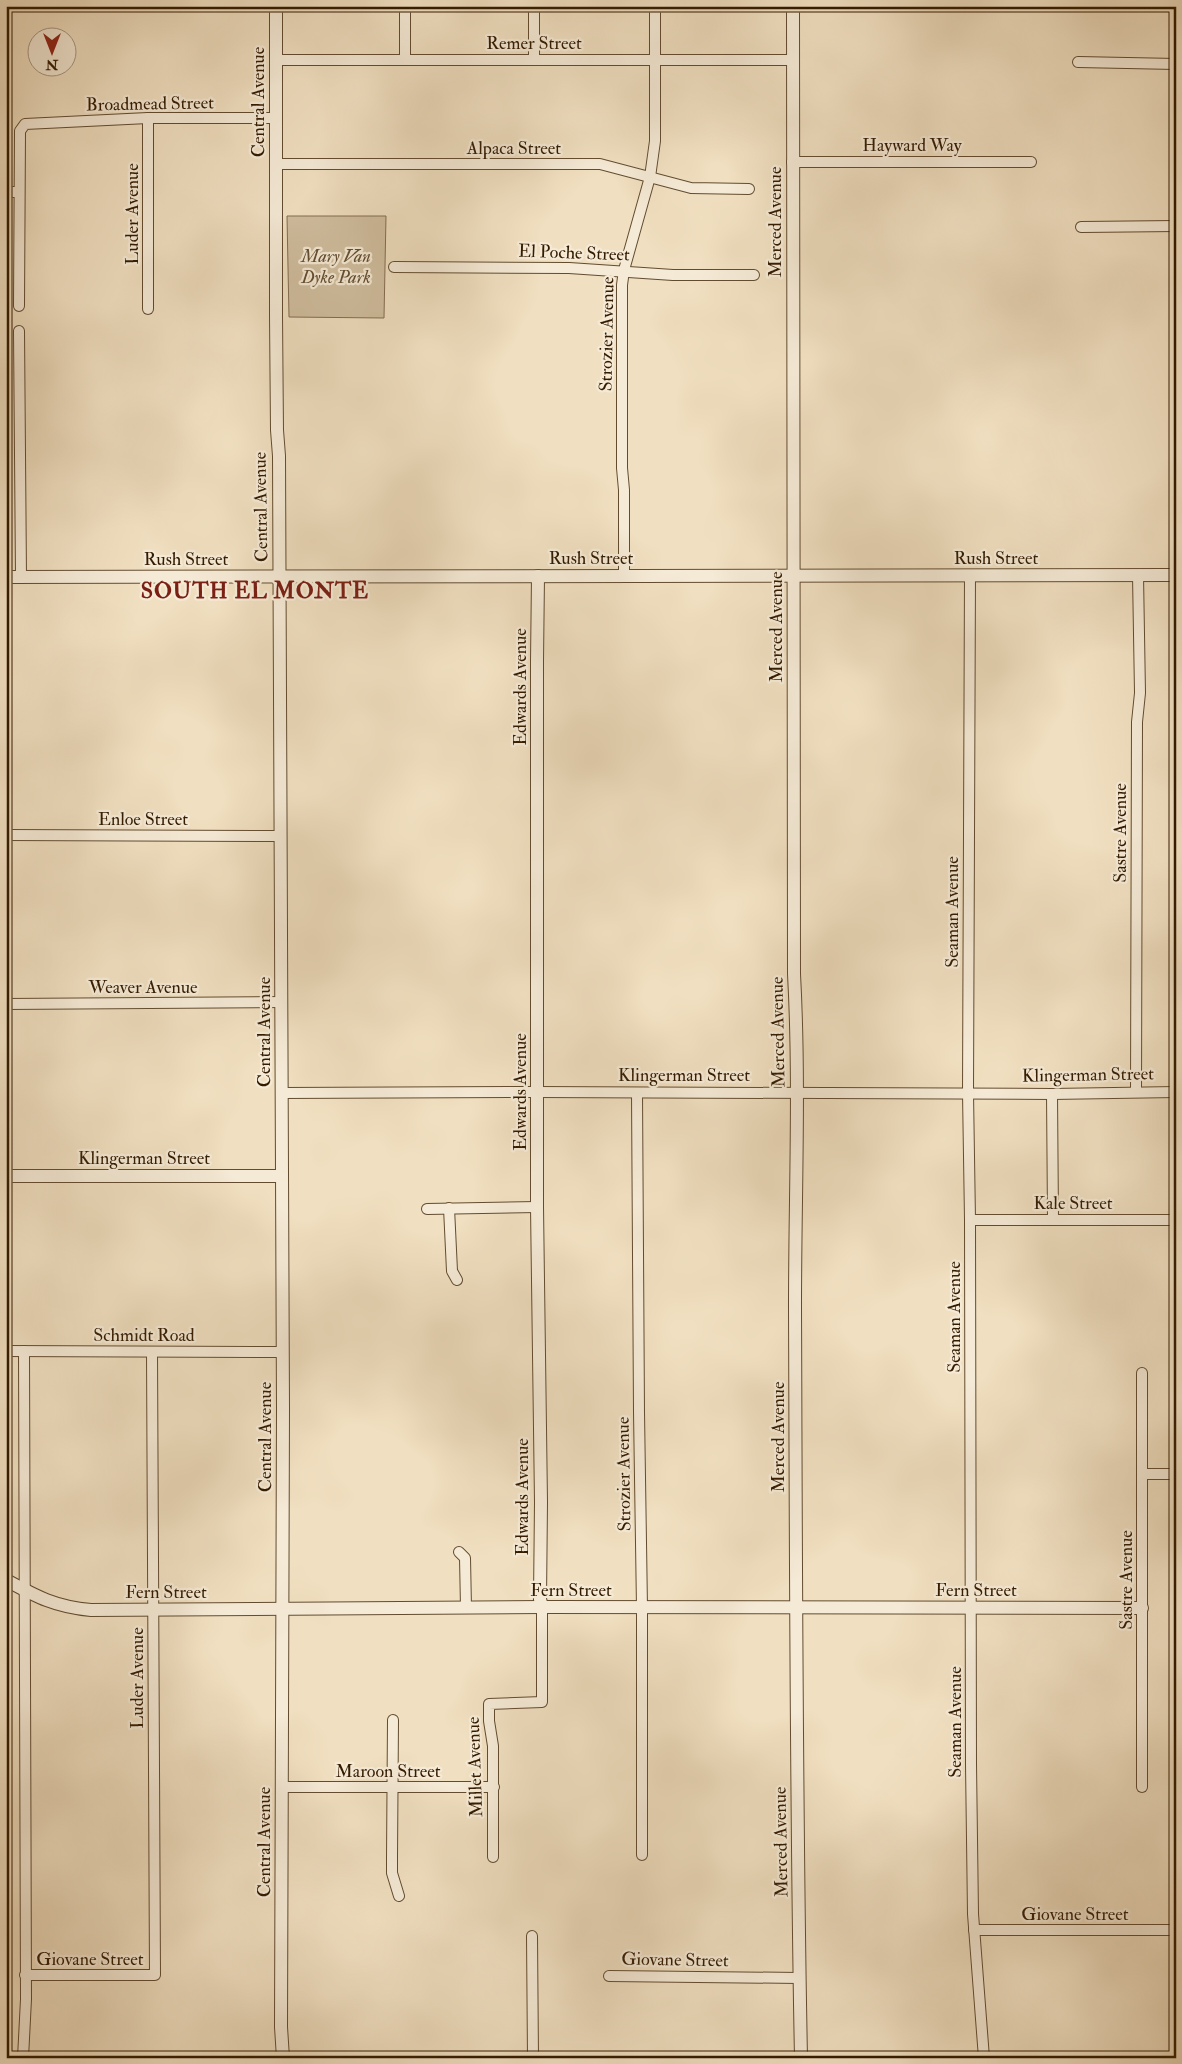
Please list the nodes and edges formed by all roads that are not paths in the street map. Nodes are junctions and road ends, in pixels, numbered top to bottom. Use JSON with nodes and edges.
{"nodes":[{"id":1,"x":276,"y":6,"type":"edge"},
{"id":2,"x":405,"y":6,"type":"edge"},
{"id":3,"x":534,"y":6,"type":"edge"},
{"id":4,"x":655,"y":6,"type":"edge"},
{"id":5,"x":793,"y":6,"type":"edge"},
{"id":6,"x":276,"y":60,"type":"junction"},
{"id":7,"x":405,"y":60,"type":"junction"},
{"id":8,"x":534,"y":60,"type":"junction"},
{"id":9,"x":656,"y":60,"type":"junction"},
{"id":10,"x":793,"y":60,"type":"junction"},
{"id":11,"x":1078,"y":62,"type":"dead end"},
{"id":12,"x":1176,"y":64,"type":"edge"},
{"id":13,"x":148,"y":118,"type":"junction"},
{"id":14,"x":276,"y":118,"type":"junction"},
{"id":15,"x":792,"y":162,"type":"junction"},
{"id":16,"x":1031,"y":162,"type":"dead end"},
{"id":17,"x":276,"y":164,"type":"junction"},
{"id":18,"x":650,"y":177,"type":"junction"},
{"id":19,"x":749,"y":189,"type":"dead end"},
{"id":20,"x":6,"y":192,"type":"edge"},
{"id":21,"x":19,"y":192,"type":"junction"},
{"id":22,"x":1176,"y":226,"type":"edge"},
{"id":23,"x":1081,"y":227,"type":"dead end"},
{"id":24,"x":394,"y":267,"type":"dead end"},
{"id":25,"x":624,"y":270,"type":"junction"},
{"id":26,"x":754,"y":274,"type":"dead end"},
{"id":27,"x":19,"y":306,"type":"dead end"},
{"id":28,"x":148,"y":309,"type":"dead end"},
{"id":29,"x":19,"y":331,"type":"dead end"},
{"id":30,"x":1176,"y":575,"type":"edge"},
{"id":31,"x":538,"y":576,"type":"junction"},
{"id":32,"x":624,"y":576,"type":"junction"},
{"id":33,"x":794,"y":576,"type":"junction"},
{"id":34,"x":970,"y":576,"type":"junction"},
{"id":35,"x":1138,"y":576,"type":"junction"},
{"id":36,"x":6,"y":577,"type":"edge"},
{"id":37,"x":22,"y":577,"type":"junction"},
{"id":38,"x":280,"y":577,"type":"junction"},
{"id":39,"x":6,"y":836,"type":"edge"},
{"id":40,"x":280,"y":836,"type":"junction"},
{"id":41,"x":281,"y":1002,"type":"junction"},
{"id":42,"x":6,"y":1004,"type":"edge"},
{"id":43,"x":537,"y":1092,"type":"junction"},
{"id":44,"x":637,"y":1092,"type":"junction"},
{"id":45,"x":968,"y":1092,"type":"junction"},
{"id":46,"x":1136,"y":1092,"type":"junction"},
{"id":47,"x":1176,"y":1092,"type":"edge"},
{"id":48,"x":281,"y":1093,"type":"junction"},
{"id":49,"x":797,"y":1093,"type":"junction"},
{"id":50,"x":1052,"y":1094,"type":"junction"},
{"id":51,"x":6,"y":1176,"type":"edge"},
{"id":52,"x":281,"y":1176,"type":"junction"},
{"id":53,"x":537,"y":1207,"type":"junction"},
{"id":54,"x":449,"y":1208,"type":"junction"},
{"id":55,"x":427,"y":1209,"type":"dead end"},
{"id":56,"x":1053,"y":1219,"type":"junction"},
{"id":57,"x":970,"y":1220,"type":"junction"},
{"id":58,"x":1176,"y":1220,"type":"edge"},
{"id":59,"x":457,"y":1280,"type":"dead end"},
{"id":60,"x":6,"y":1351,"type":"edge"},
{"id":61,"x":24,"y":1351,"type":"junction"},
{"id":62,"x":152,"y":1352,"type":"junction"},
{"id":63,"x":282,"y":1352,"type":"junction"},
{"id":64,"x":1142,"y":1373,"type":"dead end"},
{"id":65,"x":1142,"y":1474,"type":"junction"},
{"id":66,"x":1176,"y":1474,"type":"edge"},
{"id":67,"x":459,"y":1552,"type":"dead end"},
{"id":68,"x":6,"y":1580,"type":"edge"},
{"id":69,"x":24,"y":1590,"type":"junction"},
{"id":70,"x":542,"y":1607,"type":"junction"},
{"id":71,"x":466,"y":1608,"type":"junction"},
{"id":72,"x":642,"y":1608,"type":"junction"},
{"id":73,"x":798,"y":1608,"type":"junction"},
{"id":74,"x":971,"y":1608,"type":"junction"},
{"id":75,"x":1142,"y":1608,"type":"junction"},
{"id":76,"x":153,"y":1610,"type":"junction"},
{"id":77,"x":282,"y":1610,"type":"junction"},
{"id":78,"x":393,"y":1720,"type":"dead end"},
{"id":79,"x":393,"y":1786,"type":"junction"},
{"id":80,"x":494,"y":1787,"type":"junction"},
{"id":81,"x":1142,"y":1787,"type":"dead end"},
{"id":82,"x":282,"y":1788,"type":"junction"},
{"id":83,"x":642,"y":1855,"type":"dead end"},
{"id":84,"x":493,"y":1857,"type":"dead end"},
{"id":85,"x":398,"y":1896,"type":"dead end"},
{"id":86,"x":974,"y":1930,"type":"junction"},
{"id":87,"x":1176,"y":1930,"type":"edge"},
{"id":88,"x":532,"y":1936,"type":"dead end"},
{"id":89,"x":26,"y":1975,"type":"junction"},
{"id":90,"x":155,"y":1975,"type":"joint"},
{"id":91,"x":609,"y":1976,"type":"dead end"},
{"id":92,"x":799,"y":1978,"type":"junction"},
{"id":93,"x":24,"y":2058,"type":"edge"},
{"id":94,"x":284,"y":2058,"type":"edge"},
{"id":95,"x":533,"y":2058,"type":"edge"},
{"id":96,"x":801,"y":2058,"type":"edge"},
{"id":97,"x":984,"y":2058,"type":"edge"}],
"edges":[{"from":1,"to":6,"type":"street","name":"Central Avenue"},
{"from":2,"to":7,"type":"street"},
{"from":3,"to":8,"type":"street"},
{"from":4,"to":9,"type":"street","name":"Strozier Avenue"},
{"from":5,"to":10,"type":"street","name":"Merced Avenue"},
{"from":6,"to":7,"type":"street","name":"Remer Street"},
{"from":6,"to":14,"type":"street","name":"Central Avenue"},
{"from":7,"to":8,"type":"street","name":"Remer Street"},
{"from":8,"to":9,"type":"street","name":"Remer Street"},
{"from":9,"to":10,"type":"street","name":"Remer Street"},
{"from":9,"to":18,"type":"street","name":"Strozier Avenue"},
{"from":10,"to":15,"type":"street","name":"Merced Avenue"},
{"from":11,"to":12,"type":"street"},
{"from":13,"to":14,"type":"street","name":"Broadmead Street"},
{"from":13,"to":21,"type":"street","name":"Broadmead Street"},
{"from":13,"to":28,"type":"street","name":"Luder Avenue"},
{"from":14,"to":17,"type":"street","name":"Central Avenue"},
{"from":15,"to":16,"type":"street","name":"Hayward Way"},
{"from":15,"to":33,"type":"street","name":"Merced Avenue"},
{"from":17,"to":18,"type":"street","name":"Alpaca Street"},
{"from":17,"to":38,"type":"street","name":"Central Avenue"},
{"from":18,"to":19,"type":"street","name":"Alpaca Street"},
{"from":18,"to":25,"type":"street","name":"Strozier Avenue"},
{"from":20,"to":21,"type":"street"},
{"from":21,"to":27,"type":"street"},
{"from":22,"to":23,"type":"street"},
{"from":24,"to":25,"type":"street","name":"El Poche Street"},
{"from":25,"to":26,"type":"street","name":"El Poche Street"},
{"from":25,"to":32,"type":"street","name":"Strozier Avenue"},
{"from":29,"to":37,"type":"street"},
{"from":30,"to":35,"type":"street","name":"Rush Street"},
{"from":31,"to":32,"type":"street","name":"Rush Street"},
{"from":31,"to":38,"type":"street","name":"Rush Street"},
{"from":31,"to":43,"type":"street","name":"Edwards Avenue"},
{"from":32,"to":33,"type":"street","name":"Rush Street"},
{"from":33,"to":34,"type":"street","name":"Rush Street"},
{"from":33,"to":49,"type":"street","name":"Merced Avenue"},
{"from":34,"to":35,"type":"street","name":"Rush Street"},
{"from":34,"to":45,"type":"street","name":"Seaman Avenue"},
{"from":35,"to":46,"type":"street","name":"Sastre Avenue"},
{"from":36,"to":37,"type":"street","name":"Rush Street"},
{"from":37,"to":38,"type":"street","name":"Rush Street"},
{"from":38,"to":40,"type":"street","name":"Central Avenue"},
{"from":39,"to":40,"type":"street","name":"Enloe Street"},
{"from":40,"to":41,"type":"street","name":"Central Avenue"},
{"from":41,"to":42,"type":"street","name":"Weaver Avenue"},
{"from":41,"to":48,"type":"street","name":"Central Avenue"},
{"from":43,"to":44,"type":"street","name":"Klingerman Street"},
{"from":43,"to":48,"type":"street","name":"Klingerman Street"},
{"from":43,"to":53,"type":"street","name":"Edwards Avenue"},
{"from":44,"to":49,"type":"street","name":"Klingerman Street"},
{"from":44,"to":72,"type":"street","name":"Strozier Avenue"},
{"from":45,"to":49,"type":"street","name":"Klingerman Street"},
{"from":45,"to":50,"type":"street","name":"Klingerman Street"},
{"from":45,"to":57,"type":"street","name":"Seaman Avenue"},
{"from":46,"to":47,"type":"street","name":"Klingerman Street"},
{"from":46,"to":50,"type":"street","name":"Klingerman Street"},
{"from":48,"to":52,"type":"street","name":"Central Avenue"},
{"from":49,"to":73,"type":"street","name":"Merced Avenue"},
{"from":50,"to":56,"type":"street"},
{"from":51,"to":52,"type":"street","name":"Klingerman Street"},
{"from":52,"to":63,"type":"street","name":"Central Avenue"},
{"from":53,"to":54,"type":"street"},
{"from":53,"to":70,"type":"street","name":"Edwards Avenue"},
{"from":54,"to":55,"type":"street"},
{"from":54,"to":59,"type":"street"},
{"from":56,"to":57,"type":"street","name":"Kale Street"},
{"from":56,"to":58,"type":"street","name":"Kale Street"},
{"from":57,"to":74,"type":"street","name":"Seaman Avenue"},
{"from":60,"to":61,"type":"street","name":"Schmidt Road"},
{"from":61,"to":62,"type":"street","name":"Schmidt Road"},
{"from":61,"to":69,"type":"street"},
{"from":62,"to":63,"type":"street","name":"Schmidt Road"},
{"from":62,"to":76,"type":"street","name":"Luder Avenue"},
{"from":63,"to":77,"type":"street","name":"Central Avenue"},
{"from":64,"to":65,"type":"street","name":"Sastre Avenue"},
{"from":65,"to":66,"type":"street"},
{"from":65,"to":75,"type":"street","name":"Sastre Avenue"},
{"from":67,"to":71,"type":"street"},
{"from":68,"to":69,"type":"street","name":"Fern Street"},
{"from":69,"to":76,"type":"street","name":"Fern Street"},
{"from":69,"to":89,"type":"street"},
{"from":70,"to":71,"type":"street","name":"Fern Street"},
{"from":70,"to":72,"type":"street","name":"Fern Street"},
{"from":70,"to":80,"type":"street","name":"Millet Avenue"},
{"from":71,"to":77,"type":"street","name":"Fern Street"},
{"from":72,"to":73,"type":"street","name":"Fern Street"},
{"from":72,"to":83,"type":"street","name":"Strozier Avenue"},
{"from":73,"to":74,"type":"street","name":"Fern Street"},
{"from":73,"to":92,"type":"street","name":"Merced Avenue"},
{"from":74,"to":75,"type":"street","name":"Fern Street"},
{"from":74,"to":86,"type":"street","name":"Seaman Avenue"},
{"from":75,"to":81,"type":"street","name":"Sastre Avenue"},
{"from":76,"to":77,"type":"street","name":"Fern Street"},
{"from":76,"to":90,"type":"street","name":"Luder Avenue"},
{"from":77,"to":82,"type":"street","name":"Central Avenue"},
{"from":78,"to":79,"type":"street"},
{"from":79,"to":80,"type":"street","name":"Maroon Street"},
{"from":79,"to":82,"type":"street","name":"Maroon Street"},
{"from":79,"to":85,"type":"street"},
{"from":80,"to":84,"type":"street","name":"Millet Avenue"},
{"from":82,"to":94,"type":"street","name":"Central Avenue"},
{"from":86,"to":87,"type":"street","name":"Giovane Street"},
{"from":86,"to":97,"type":"street","name":"Seaman Avenue"},
{"from":88,"to":95,"type":"street"},
{"from":89,"to":90,"type":"street","name":"Giovane Street"},
{"from":89,"to":93,"type":"street"},
{"from":91,"to":92,"type":"street","name":"Giovane Street"},
{"from":92,"to":96,"type":"street","name":"Merced Avenue"}]}
